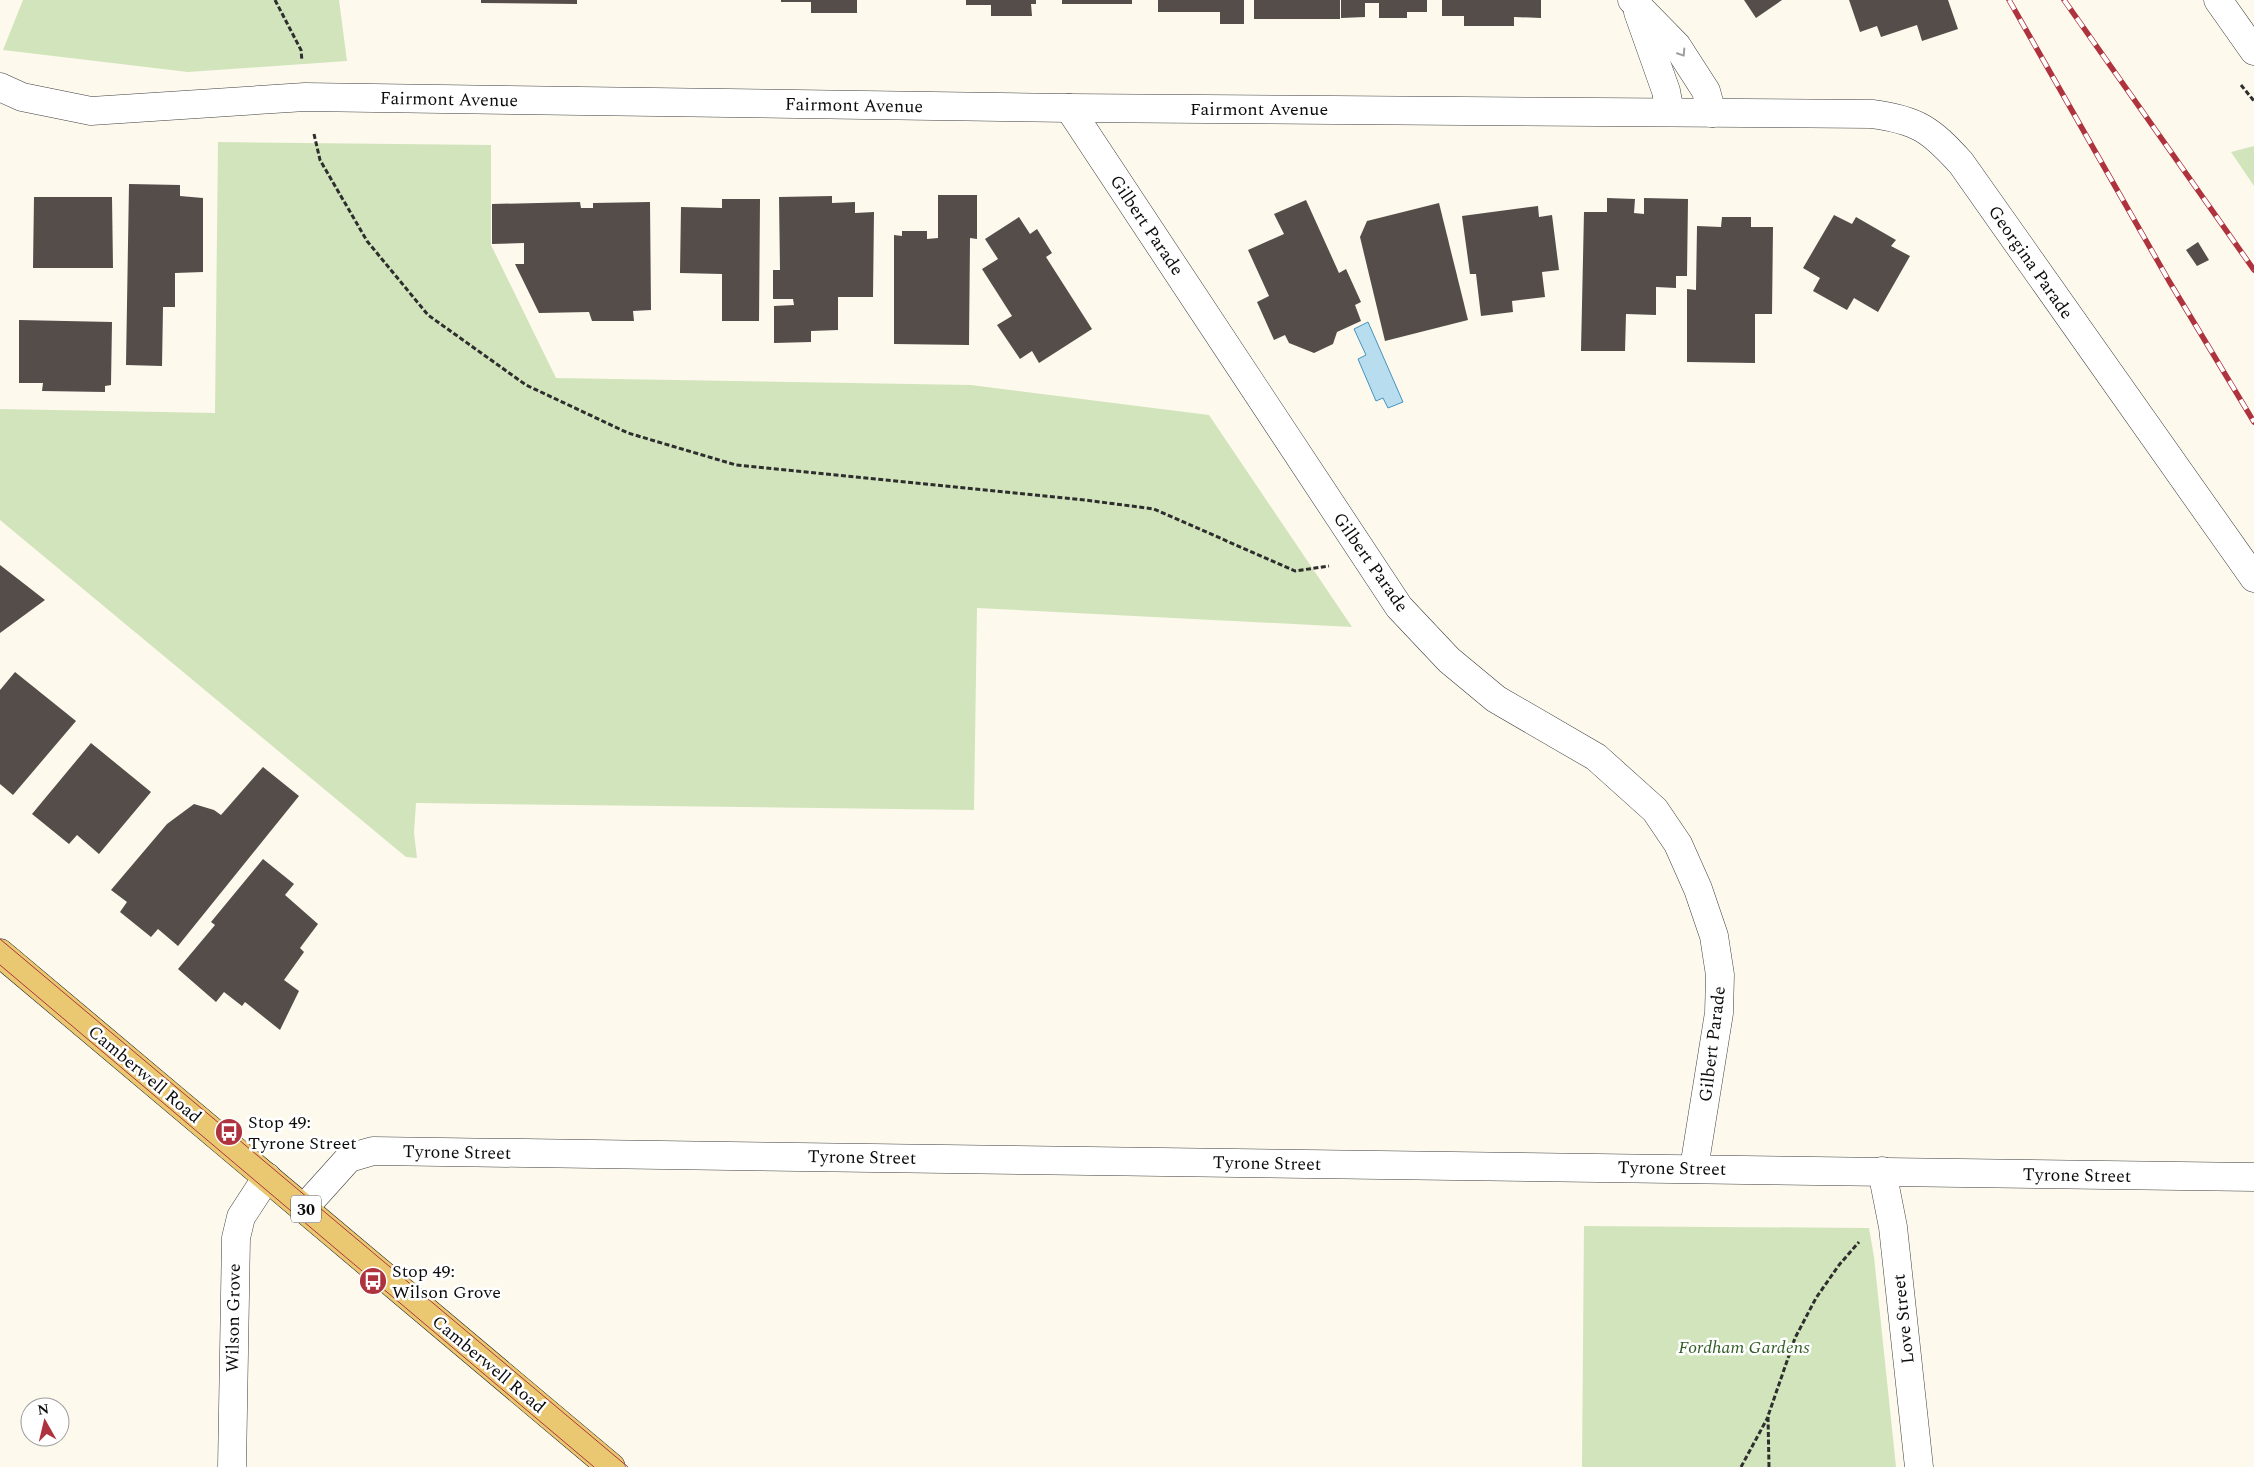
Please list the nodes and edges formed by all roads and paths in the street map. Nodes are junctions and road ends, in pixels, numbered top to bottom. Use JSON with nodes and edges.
{"nodes":[{"id":1,"x":275,"y":0,"type":"edge"},
{"id":2,"x":2218,"y":0,"type":"edge"},
{"id":3,"x":1634,"y":3,"type":"edge"},
{"id":4,"x":2254,"y":52,"type":"edge"},
{"id":5,"x":0,"y":87,"type":"edge"},
{"id":6,"x":305,"y":97,"type":"junction"},
{"id":7,"x":1069,"y":108,"type":"junction"},
{"id":8,"x":1670,"y":112,"type":"junction"},
{"id":9,"x":1712,"y":113,"type":"junction"},
{"id":10,"x":1369,"y":561,"type":"junction"},
{"id":11,"x":2254,"y":578,"type":"edge"},
{"id":12,"x":0,"y":952,"type":"edge"},
{"id":13,"x":1694,"y":1168,"type":"junction"},
{"id":14,"x":1882,"y":1171,"type":"junction"},
{"id":15,"x":267,"y":1177,"type":"junction"},
{"id":16,"x":2254,"y":1177,"type":"edge"},
{"id":17,"x":304,"y":1208,"type":"junction"},
{"id":18,"x":1862,"y":1238,"type":"dead end"},
{"id":19,"x":1768,"y":1416,"type":"junction"},
{"id":20,"x":232,"y":1467,"type":"edge"},
{"id":21,"x":611,"y":1467,"type":"edge"},
{"id":22,"x":1741,"y":1467,"type":"edge"},
{"id":23,"x":1769,"y":1467,"type":"edge"},
{"id":24,"x":1918,"y":1467,"type":"edge"}],
"edges":[{"from":1,"to":6,"type":"path"},
{"from":2,"to":4,"type":"street"},
{"from":3,"to":8,"type":"street"},
{"from":3,"to":9,"type":"street","one_way":true},
{"from":5,"to":6,"type":"street","name":"Fairmont Avenue"},
{"from":6,"to":7,"type":"street","name":"Fairmont Avenue"},
{"from":6,"to":10,"type":"path"},
{"from":7,"to":8,"type":"street","name":"Fairmont Avenue"},
{"from":7,"to":10,"type":"street","name":"Gilbert Parade"},
{"from":8,"to":9,"type":"street","name":"Fairmont Avenue"},
{"from":9,"to":11,"type":"street","name":"Georgina Parade"},
{"from":10,"to":13,"type":"street","name":"Gilbert Parade"},
{"from":12,"to":15,"type":"main road","name":"Camberwell Road","number":"30"},
{"from":13,"to":14,"type":"street","name":"Tyrone Street"},
{"from":13,"to":17,"type":"street","name":"Tyrone Street"},
{"from":14,"to":16,"type":"street","name":"Tyrone Street"},
{"from":14,"to":24,"type":"street","name":"Love Street"},
{"from":15,"to":17,"type":"main road","name":"Camberwell Road","number":"30"},
{"from":15,"to":20,"type":"street","name":"Wilson Grove"},
{"from":17,"to":21,"type":"main road","name":"Camberwell Road","number":"30"},
{"from":18,"to":19,"type":"path"},
{"from":19,"to":22,"type":"path"},
{"from":19,"to":23,"type":"path"}]}
